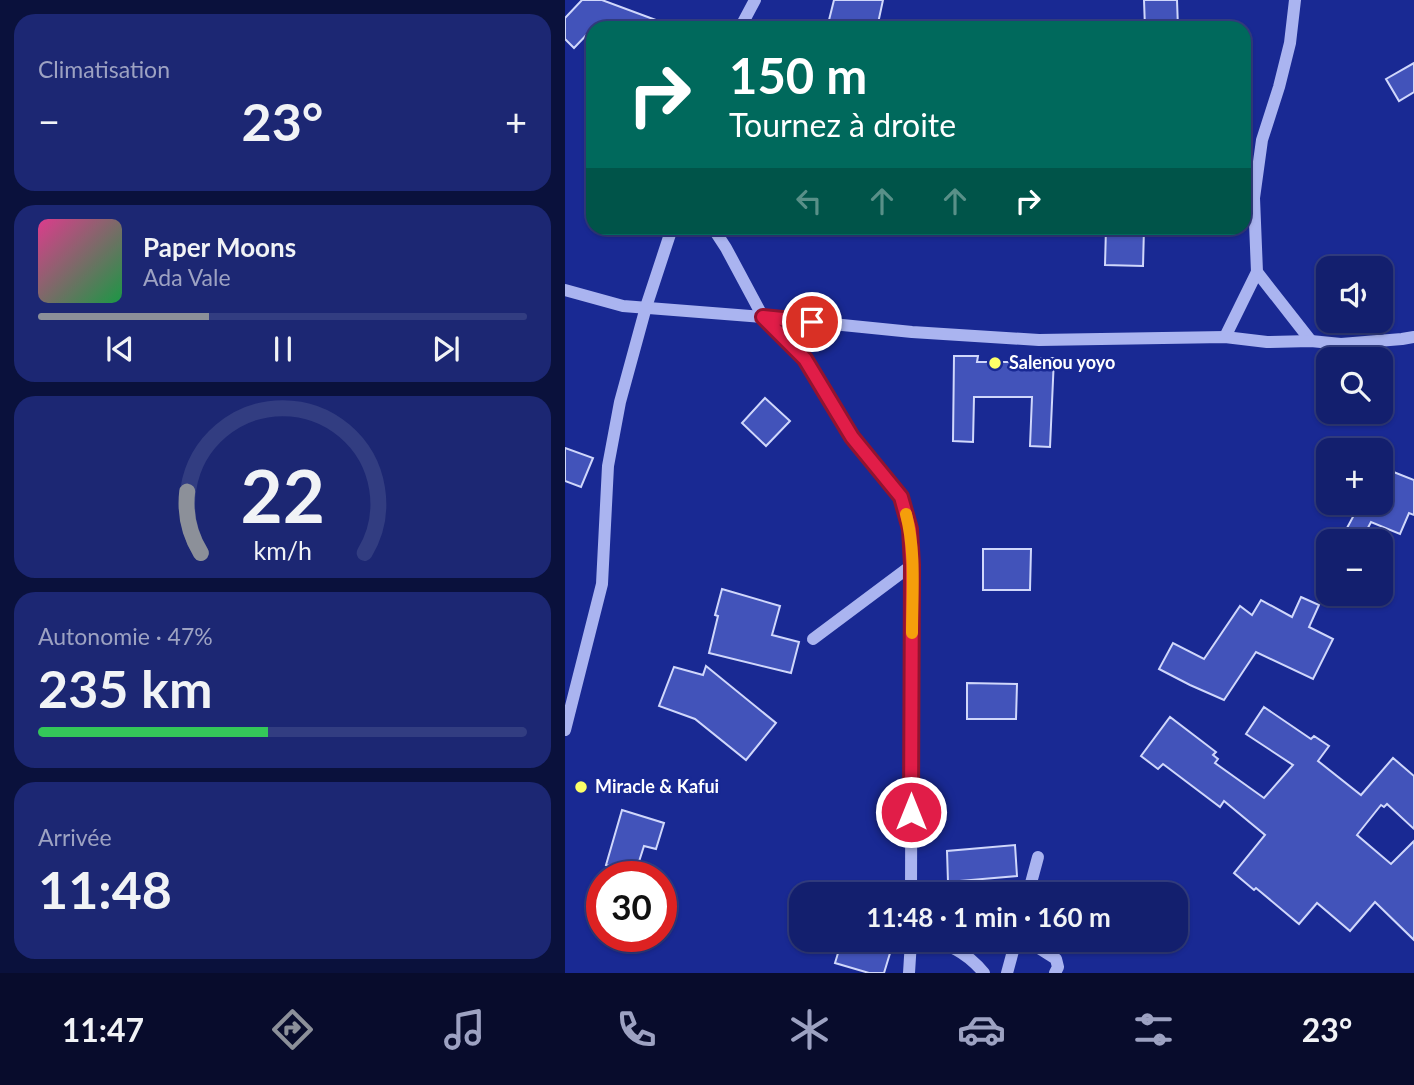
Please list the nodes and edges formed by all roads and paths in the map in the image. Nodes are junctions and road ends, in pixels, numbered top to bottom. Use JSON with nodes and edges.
{"nodes":[{"id":1,"x":755,"y":0,"type":"edge"},
{"id":2,"x":1295,"y":0,"type":"edge"},
{"id":3,"x":744,"y":21,"type":"edge"},
{"id":4,"x":670,"y":235,"type":"edge"},
{"id":5,"x":718,"y":235,"type":"edge"},
{"id":6,"x":1257,"y":272,"type":"junction"},
{"id":7,"x":565,"y":290,"type":"edge"},
{"id":8,"x":647,"y":307,"type":"junction"},
{"id":9,"x":763,"y":317,"type":"junction"},
{"id":10,"x":1225,"y":337,"type":"junction"},
{"id":11,"x":1414,"y":337,"type":"edge"},
{"id":12,"x":1311,"y":341,"type":"junction"},
{"id":13,"x":912,"y":565,"type":"junction"},
{"id":14,"x":813,"y":639,"type":"dead end"},
{"id":15,"x":565,"y":730,"type":"edge"},
{"id":16,"x":1038,"y":857,"type":"dead end"},
{"id":17,"x":911,"y":882,"type":"edge"},
{"id":18,"x":1031,"y":882,"type":"edge"},
{"id":19,"x":912,"y":952,"type":"edge"},
{"id":20,"x":960,"y":952,"type":"edge"},
{"id":21,"x":1013,"y":952,"type":"edge"},
{"id":22,"x":1044,"y":952,"type":"edge"},
{"id":23,"x":909,"y":973,"type":"edge"},
{"id":24,"x":984,"y":973,"type":"edge"},
{"id":25,"x":1007,"y":973,"type":"edge"},
{"id":26,"x":1056,"y":973,"type":"edge"}],
"edges":[{"from":1,"to":3,"type":"street"},
{"from":2,"to":6,"type":"street"},
{"from":4,"to":8,"type":"street"},
{"from":5,"to":9,"type":"street"},
{"from":6,"to":10,"type":"street"},
{"from":6,"to":12,"type":"street"},
{"from":7,"to":8,"type":"street"},
{"from":8,"to":9,"type":"street"},
{"from":8,"to":15,"type":"street"},
{"from":9,"to":10,"type":"street"},
{"from":9,"to":13,"type":"street"},
{"from":10,"to":12,"type":"street"},
{"from":11,"to":12,"type":"street"},
{"from":13,"to":14,"type":"street"},
{"from":13,"to":17,"type":"street"},
{"from":16,"to":18,"type":"street"},
{"from":19,"to":23,"type":"street"},
{"from":20,"to":24,"type":"street"},
{"from":21,"to":25,"type":"street"},
{"from":22,"to":26,"type":"street"}]}
